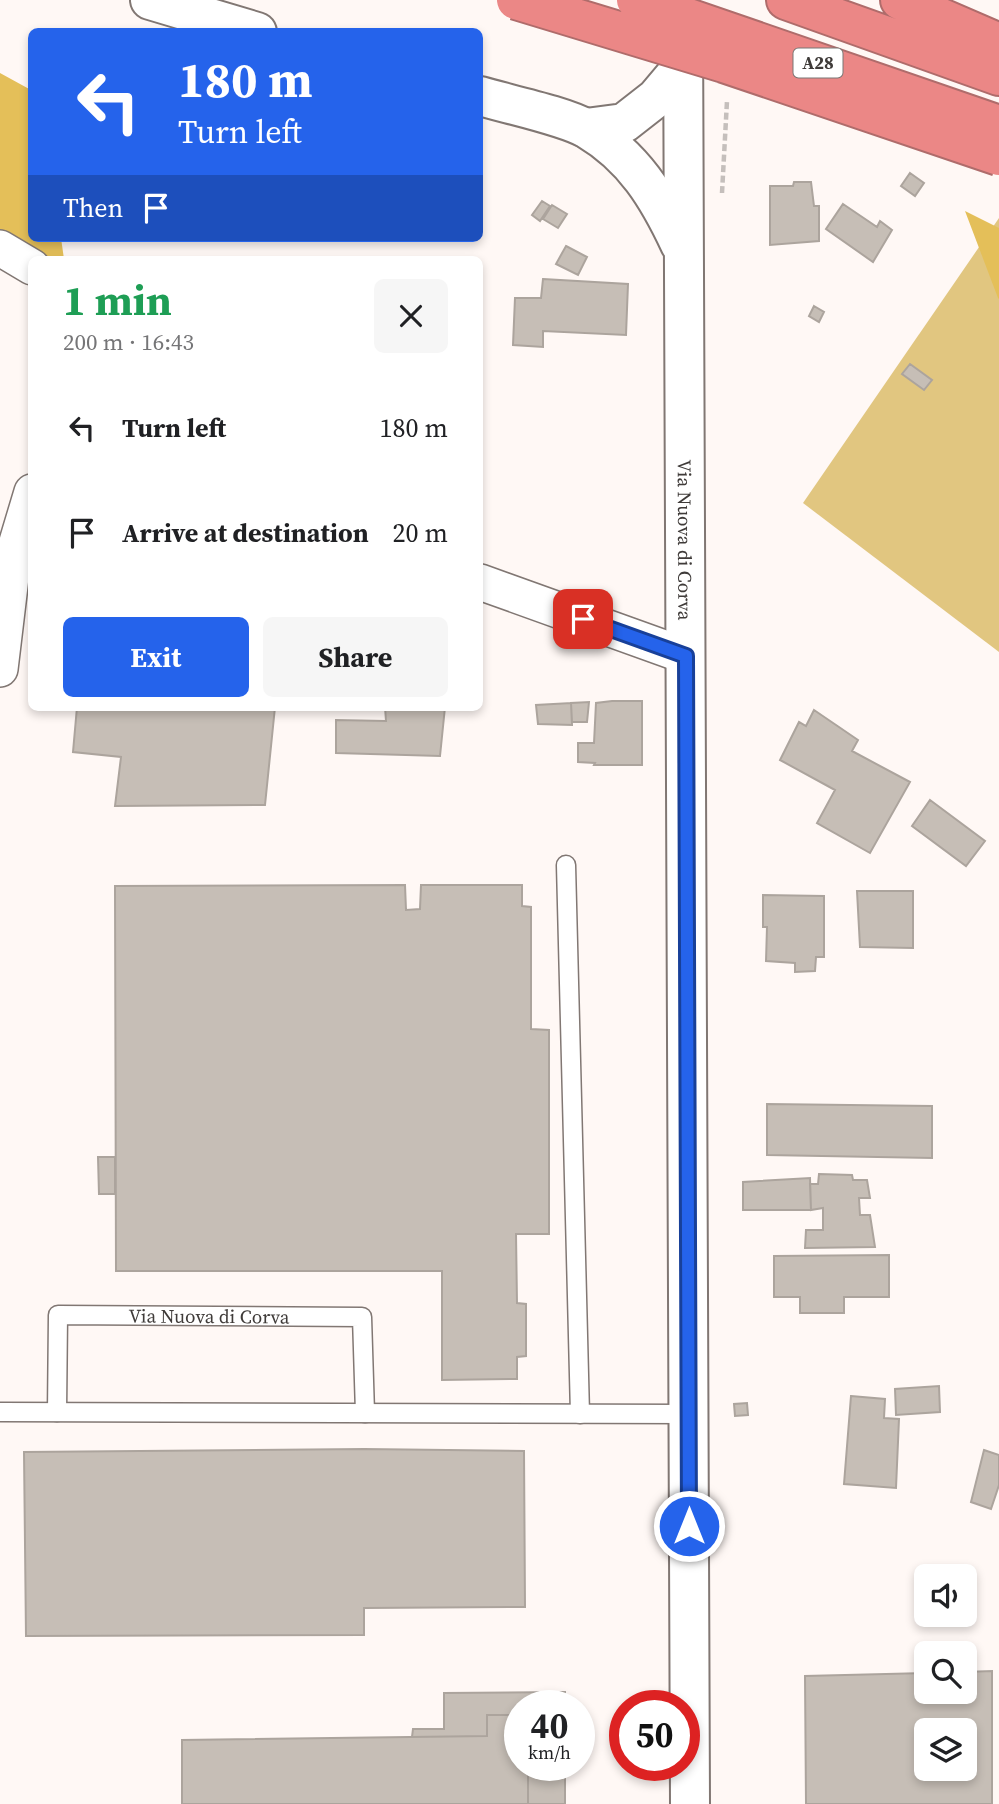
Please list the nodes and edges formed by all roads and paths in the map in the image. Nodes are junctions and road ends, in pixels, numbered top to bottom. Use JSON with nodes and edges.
{"nodes":[{"id":1,"x":150,"y":0,"type":"edge"},
{"id":2,"x":516,"y":0,"type":"edge"},
{"id":3,"x":636,"y":0,"type":"edge"},
{"id":4,"x":683,"y":0,"type":"edge"},
{"id":5,"x":786,"y":0,"type":"edge"},
{"id":6,"x":900,"y":0,"type":"edge"},
{"id":7,"x":244,"y":28,"type":"edge"},
{"id":8,"x":999,"y":43,"type":"edge"},
{"id":9,"x":683,"y":66,"type":"junction"},
{"id":10,"x":999,"y":76,"type":"edge"},
{"id":11,"x":483,"y":97,"type":"edge"},
{"id":12,"x":999,"y":125,"type":"edge"},
{"id":13,"x":586,"y":128,"type":"junction"},
{"id":14,"x":999,"y":156,"type":"edge"},
{"id":15,"x":0,"y":247,"type":"edge"},
{"id":16,"x":684,"y":252,"type":"junction"},
{"id":17,"x":28,"y":264,"type":"edge"},
{"id":18,"x":28,"y":505,"type":"edge"},
{"id":19,"x":483,"y":583,"type":"edge"},
{"id":20,"x":4,"y":603,"type":"edge"},
{"id":21,"x":686,"y":656,"type":"junction"},
{"id":22,"x":0,"y":669,"type":"edge"},
{"id":23,"x":566,"y":864,"type":"dead end"},
{"id":24,"x":0,"y":1412,"type":"edge"},
{"id":25,"x":57,"y":1412,"type":"junction"},
{"id":26,"x":365,"y":1413,"type":"junction"},
{"id":27,"x":580,"y":1414,"type":"junction"},
{"id":28,"x":689,"y":1414,"type":"junction"},
{"id":29,"x":690,"y":1804,"type":"edge"}],
"edges":[{"from":1,"to":7,"type":"main road"},
{"from":2,"to":14,"type":"highway","bridge":true},
{"from":3,"to":12,"type":"highway","number":"A28","bridge":true},
{"from":4,"to":9,"type":"main road","name":"Via Nuova di Corva"},
{"from":5,"to":10,"type":"highway","number":"A28"},
{"from":6,"to":8,"type":"highway"},
{"from":9,"to":13,"type":"main road"},
{"from":9,"to":16,"type":"main road","name":"Via Nuova di Corva"},
{"from":11,"to":13,"type":"main road"},
{"from":13,"to":16,"type":"main road"},
{"from":15,"to":17,"type":"street"},
{"from":16,"to":21,"type":"main road","name":"Via Nuova di Corva"},
{"from":18,"to":20,"type":"street"},
{"from":19,"to":21,"type":"street"},
{"from":20,"to":22,"type":"street"},
{"from":21,"to":28,"type":"main road","name":"Via Nuova di Corva"},
{"from":23,"to":27,"type":"lane"},
{"from":24,"to":25,"type":"lane"},
{"from":25,"to":26,"type":"lane"},
{"from":25,"to":26,"type":"lane","name":"Via Nuova di Corva"},
{"from":26,"to":27,"type":"lane"},
{"from":27,"to":28,"type":"lane"},
{"from":28,"to":29,"type":"main road","name":"Via Nuova di Corva"}]}
